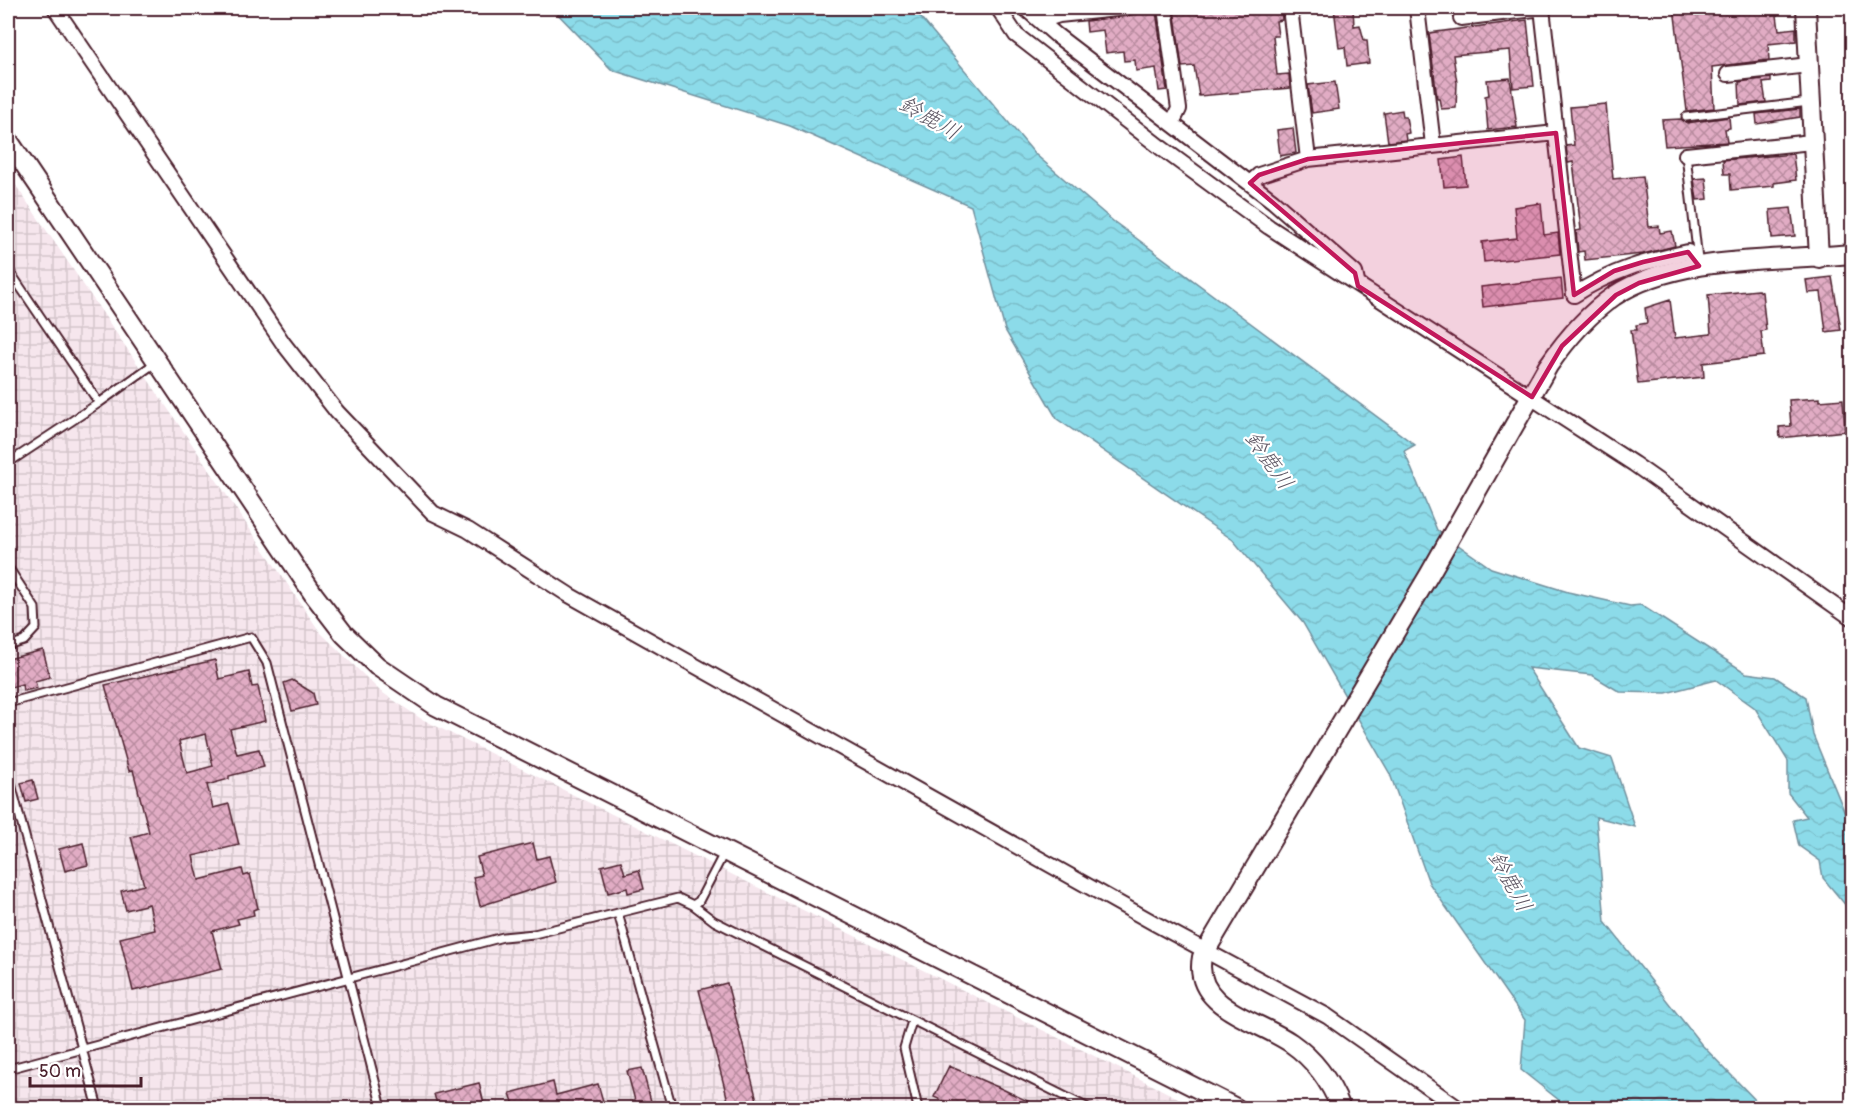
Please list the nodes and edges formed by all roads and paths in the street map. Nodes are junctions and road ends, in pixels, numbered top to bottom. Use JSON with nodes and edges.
{"nodes":[{"id":1,"x":55,"y":8,"type":"edge"},
{"id":2,"x":998,"y":8,"type":"edge"},
{"id":3,"x":1025,"y":8,"type":"edge"},
{"id":4,"x":1126,"y":8,"type":"edge"},
{"id":5,"x":1165,"y":8,"type":"edge"},
{"id":6,"x":1290,"y":8,"type":"edge"},
{"id":7,"x":1417,"y":8,"type":"edge"},
{"id":8,"x":1542,"y":8,"type":"edge"},
{"id":9,"x":1806,"y":8,"type":"edge"},
{"id":10,"x":1461,"y":18,"type":"dead end"},
{"id":11,"x":1040,"y":21,"type":"junction"},
{"id":12,"x":1809,"y":65,"type":"junction"},
{"id":13,"x":1728,"y":74,"type":"dead end"},
{"id":14,"x":1810,"y":102,"type":"junction"},
{"id":15,"x":1686,"y":117,"type":"dead end"},
{"id":16,"x":1172,"y":123,"type":"junction"},
{"id":17,"x":1556,"y":133,"type":"junction"},
{"id":18,"x":8,"y":140,"type":"edge"},
{"id":19,"x":1812,"y":142,"type":"junction"},
{"id":20,"x":1433,"y":145,"type":"junction"},
{"id":21,"x":1686,"y":155,"type":"joint"},
{"id":22,"x":1308,"y":159,"type":"junction"},
{"id":23,"x":1250,"y":183,"type":"junction"},
{"id":24,"x":1852,"y":254,"type":"edge"},
{"id":25,"x":1819,"y":258,"type":"junction"},
{"id":26,"x":1699,"y":266,"type":"junction"},
{"id":27,"x":8,"y":269,"type":"edge"},
{"id":28,"x":1358,"y":286,"type":"junction"},
{"id":29,"x":151,"y":366,"type":"junction"},
{"id":30,"x":99,"y":403,"type":"junction"},
{"id":31,"x":1528,"y":403,"type":"junction"},
{"id":32,"x":8,"y":463,"type":"edge"},
{"id":33,"x":8,"y":567,"type":"edge"},
{"id":34,"x":1852,"y":618,"type":"edge"},
{"id":35,"x":8,"y":646,"type":"edge"},
{"id":36,"x":8,"y":703,"type":"edge"},
{"id":37,"x":8,"y":773,"type":"edge"},
{"id":38,"x":722,"y":858,"type":"junction"},
{"id":39,"x":696,"y":903,"type":"junction"},
{"id":40,"x":618,"y":913,"type":"junction"},
{"id":41,"x":1207,"y":946,"type":"junction"},
{"id":42,"x":349,"y":978,"type":"junction"},
{"id":43,"x":912,"y":1021,"type":"junction"},
{"id":44,"x":81,"y":1050,"type":"junction"},
{"id":45,"x":8,"y":1069,"type":"edge"},
{"id":46,"x":98,"y":1108,"type":"edge"},
{"id":47,"x":381,"y":1108,"type":"edge"},
{"id":48,"x":672,"y":1108,"type":"edge"},
{"id":49,"x":918,"y":1108,"type":"edge"},
{"id":50,"x":1088,"y":1108,"type":"edge"},
{"id":51,"x":1236,"y":1108,"type":"edge"},
{"id":52,"x":1341,"y":1108,"type":"edge"},
{"id":53,"x":1458,"y":1108,"type":"edge"}],
"edges":[{"from":1,"to":41,"type":"street"},
{"from":2,"to":28,"type":"street"},
{"from":3,"to":11,"type":"street"},
{"from":4,"to":11,"type":"street"},
{"from":5,"to":16,"type":"street"},
{"from":6,"to":22,"type":"street"},
{"from":7,"to":20,"type":"street"},
{"from":8,"to":10,"type":"street"},
{"from":8,"to":17,"type":"street"},
{"from":9,"to":12,"type":"street"},
{"from":11,"to":16,"type":"street"},
{"from":12,"to":13,"type":"street"},
{"from":12,"to":14,"type":"street"},
{"from":14,"to":15,"type":"lane"},
{"from":14,"to":19,"type":"street"},
{"from":16,"to":23,"type":"street"},
{"from":17,"to":20,"type":"street"},
{"from":17,"to":26,"type":"street"},
{"from":18,"to":29,"type":"street"},
{"from":19,"to":21,"type":"street"},
{"from":19,"to":25,"type":"street"},
{"from":20,"to":22,"type":"street"},
{"from":21,"to":26,"type":"lane"},
{"from":22,"to":23,"type":"street"},
{"from":23,"to":28,"type":"street"},
{"from":24,"to":25,"type":"street"},
{"from":25,"to":26,"type":"street"},
{"from":26,"to":31,"type":"street"},
{"from":27,"to":30,"type":"lane"},
{"from":28,"to":31,"type":"street"},
{"from":29,"to":30,"type":"lane"},
{"from":29,"to":38,"type":"street"},
{"from":30,"to":32,"type":"lane"},
{"from":31,"to":34,"type":"street"},
{"from":31,"to":41,"type":"street"},
{"from":33,"to":35,"type":"lane"},
{"from":36,"to":42,"type":"lane"},
{"from":37,"to":44,"type":"lane"},
{"from":38,"to":39,"type":"lane"},
{"from":38,"to":51,"type":"street"},
{"from":39,"to":40,"type":"lane"},
{"from":39,"to":43,"type":"lane"},
{"from":40,"to":42,"type":"lane"},
{"from":40,"to":48,"type":"lane"},
{"from":41,"to":52,"type":"street"},
{"from":41,"to":53,"type":"street"},
{"from":42,"to":44,"type":"lane"},
{"from":42,"to":47,"type":"lane"},
{"from":43,"to":49,"type":"lane"},
{"from":43,"to":50,"type":"lane"},
{"from":44,"to":45,"type":"lane"},
{"from":44,"to":46,"type":"lane"}]}
